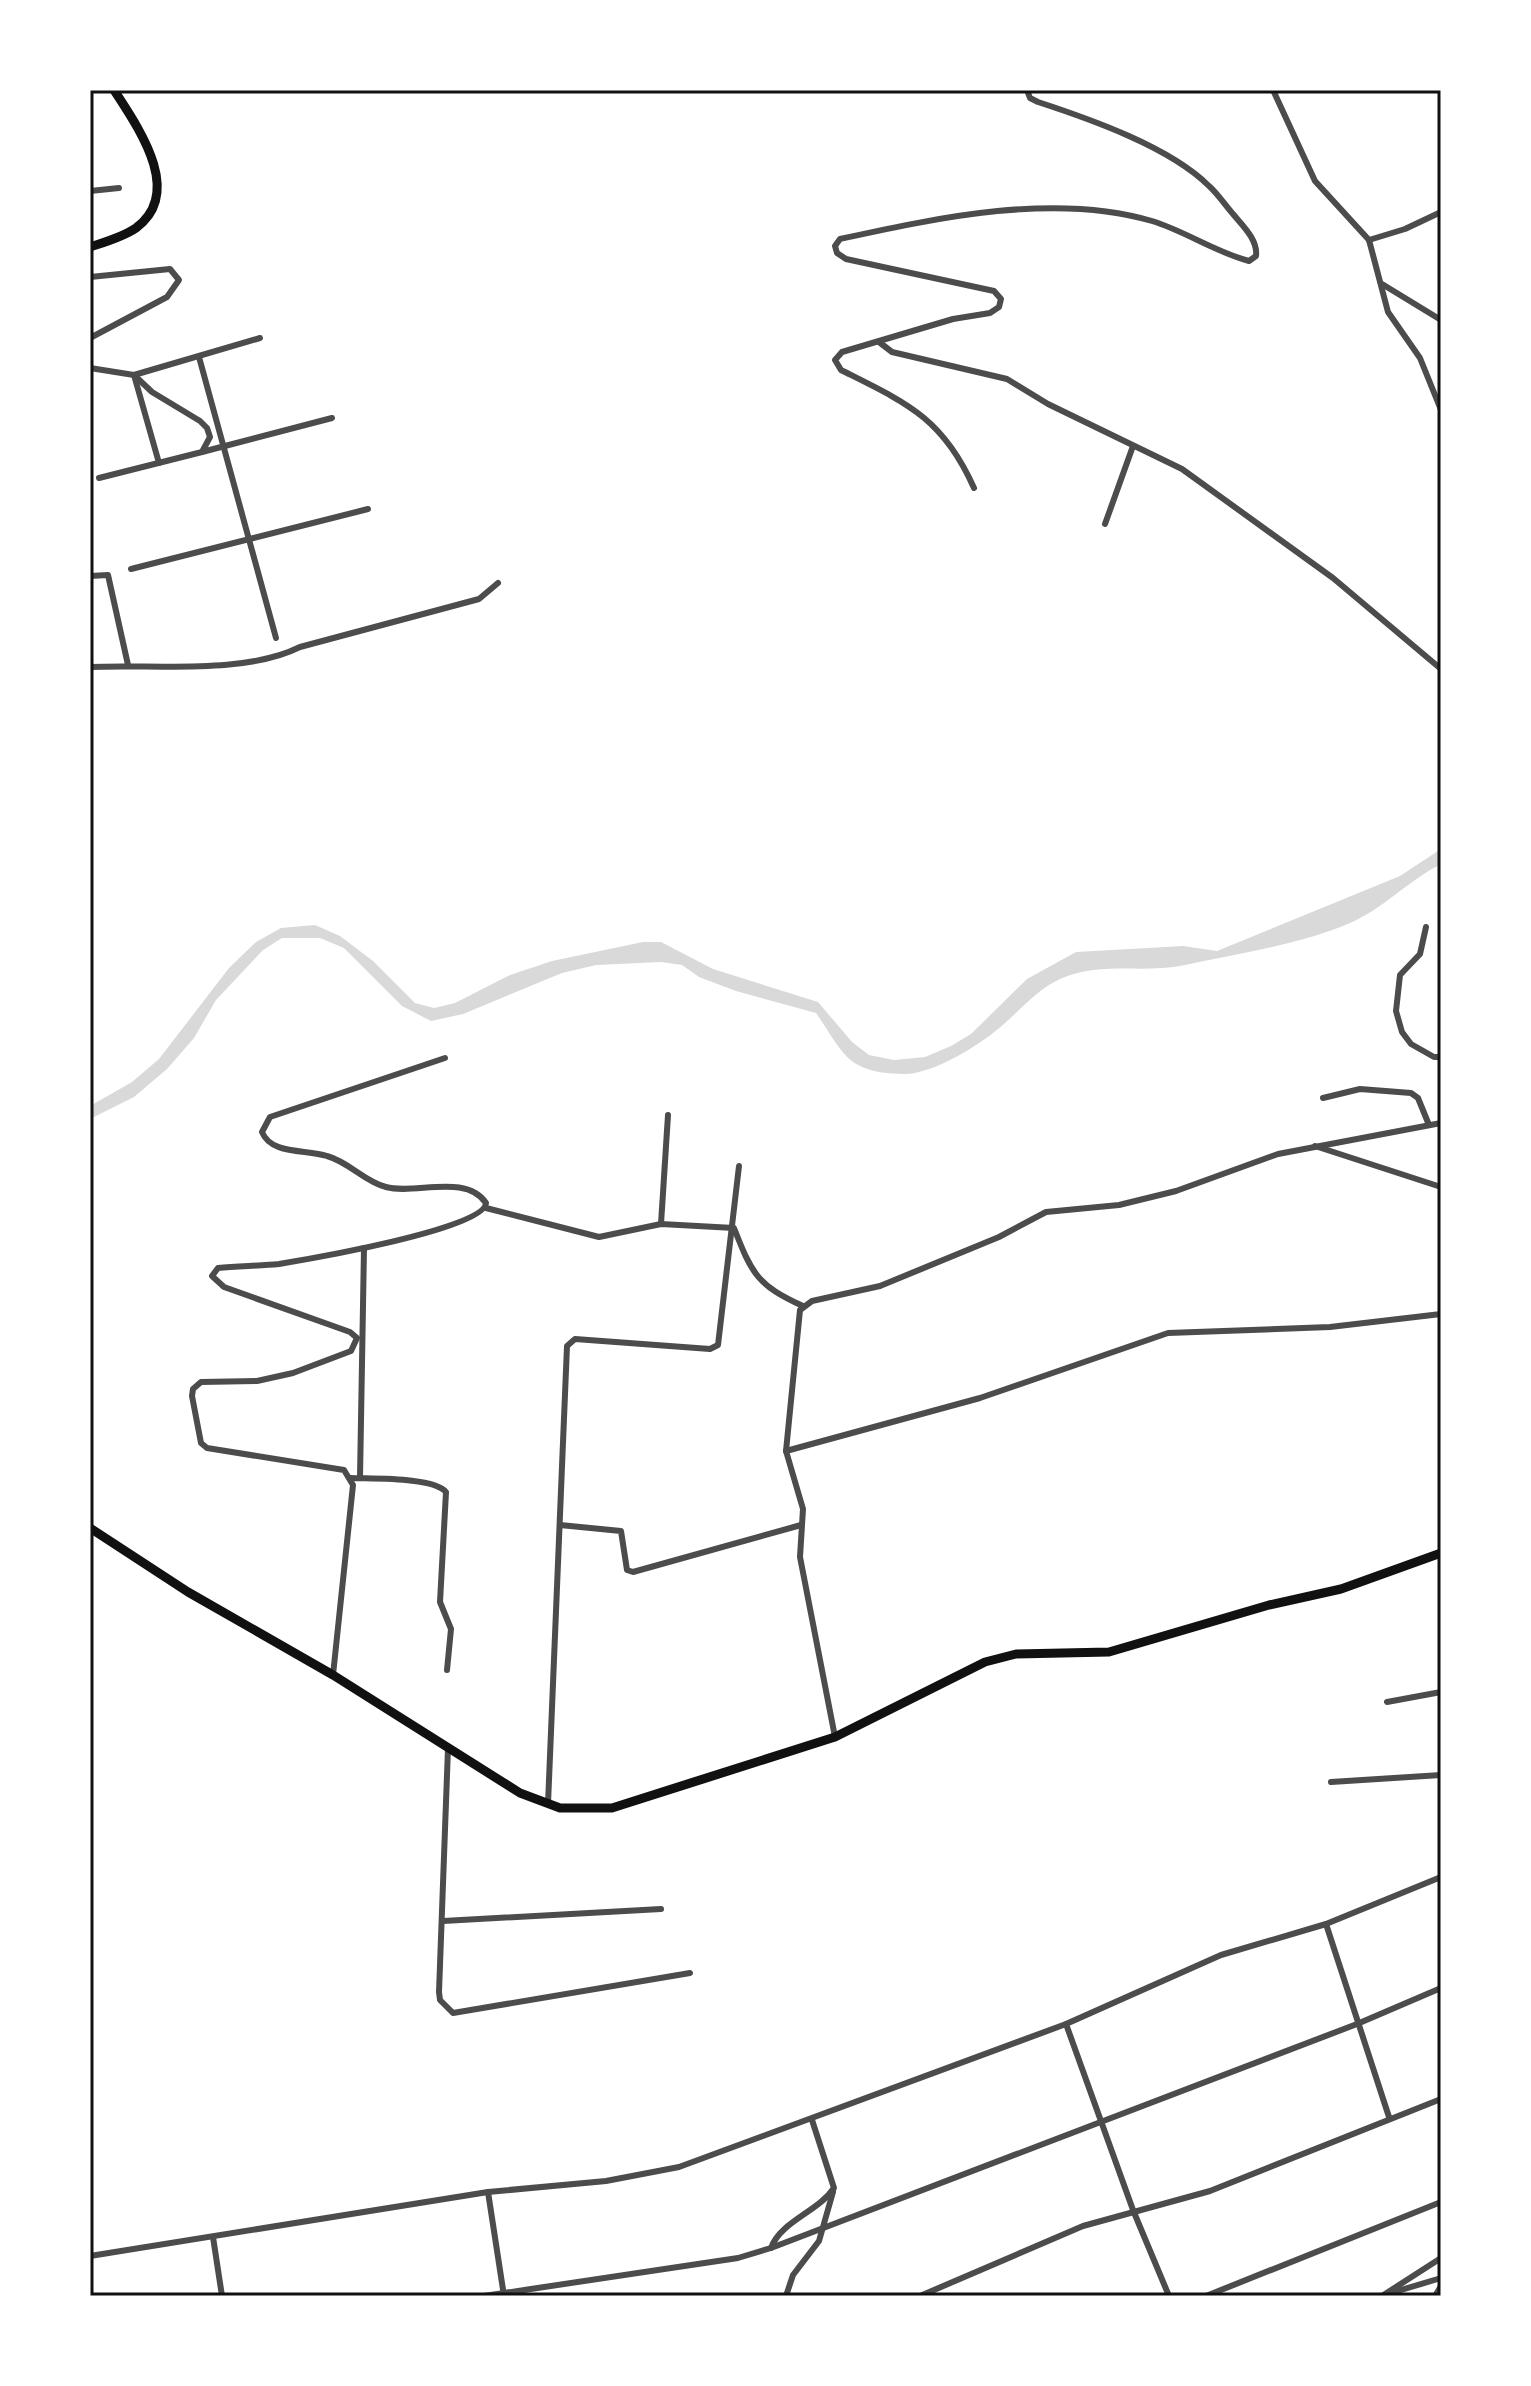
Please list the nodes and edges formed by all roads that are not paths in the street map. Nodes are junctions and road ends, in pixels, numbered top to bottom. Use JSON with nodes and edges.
{"nodes":[{"id":1,"x":114,"y":90,"type":"edge"},
{"id":2,"x":1027,"y":90,"type":"edge"},
{"id":3,"x":1273,"y":90,"type":"edge"},
{"id":4,"x":119,"y":188,"type":"dead end"},
{"id":5,"x":90,"y":191,"type":"edge"},
{"id":6,"x":1441,"y":212,"type":"edge"},
{"id":7,"x":1369,"y":240,"type":"junction"},
{"id":8,"x":90,"y":247,"type":"edge"},
{"id":9,"x":90,"y":277,"type":"edge"},
{"id":10,"x":1382,"y":284,"type":"junction"},
{"id":11,"x":1441,"y":320,"type":"edge"},
{"id":12,"x":90,"y":338,"type":"edge"},
{"id":13,"x":260,"y":338,"type":"dead end"},
{"id":14,"x":879,"y":342,"type":"junction"},
{"id":15,"x":199,"y":357,"type":"junction"},
{"id":16,"x":90,"y":368,"type":"edge"},
{"id":17,"x":134,"y":375,"type":"junction"},
{"id":18,"x":1441,"y":410,"type":"edge"},
{"id":19,"x":332,"y":418,"type":"dead end"},
{"id":20,"x":1133,"y":446,"type":"junction"},
{"id":21,"x":224,"y":447,"type":"junction"},
{"id":22,"x":202,"y":452,"type":"junction"},
{"id":23,"x":159,"y":463,"type":"junction"},
{"id":24,"x":99,"y":478,"type":"dead end"},
{"id":25,"x":974,"y":488,"type":"dead end"},
{"id":26,"x":368,"y":509,"type":"dead end"},
{"id":27,"x":1105,"y":524,"type":"dead end"},
{"id":28,"x":248,"y":538,"type":"junction"},
{"id":29,"x":131,"y":569,"type":"dead end"},
{"id":30,"x":90,"y":576,"type":"edge"},
{"id":31,"x":498,"y":583,"type":"dead end"},
{"id":32,"x":276,"y":638,"type":"dead end"},
{"id":33,"x":128,"y":665,"type":"junction"},
{"id":34,"x":90,"y":667,"type":"edge"},
{"id":35,"x":1441,"y":669,"type":"edge"},
{"id":36,"x":1426,"y":927,"type":"dead end"},
{"id":37,"x":1441,"y":1057,"type":"edge"},
{"id":38,"x":445,"y":1058,"type":"dead end"},
{"id":39,"x":1323,"y":1098,"type":"dead end"},
{"id":40,"x":668,"y":1115,"type":"dead end"},
{"id":41,"x":1441,"y":1123,"type":"edge"},
{"id":42,"x":1429,"y":1125,"type":"junction"},
{"id":43,"x":1314,"y":1146,"type":"junction"},
{"id":44,"x":739,"y":1166,"type":"dead end"},
{"id":45,"x":1441,"y":1187,"type":"edge"},
{"id":46,"x":486,"y":1208,"type":"junction"},
{"id":47,"x":661,"y":1224,"type":"junction"},
{"id":48,"x":734,"y":1228,"type":"junction"},
{"id":49,"x":364,"y":1248,"type":"junction"},
{"id":50,"x":803,"y":1306,"type":"junction"},
{"id":51,"x":1441,"y":1314,"type":"edge"},
{"id":52,"x":786,"y":1451,"type":"junction"},
{"id":53,"x":351,"y":1478,"type":"junction"},
{"id":54,"x":360,"y":1478,"type":"junction"},
{"id":55,"x":560,"y":1525,"type":"junction"},
{"id":56,"x":801,"y":1525,"type":"junction"},
{"id":57,"x":90,"y":1528,"type":"edge"},
{"id":58,"x":1441,"y":1553,"type":"edge"},
{"id":59,"x":447,"y":1670,"type":"dead end"},
{"id":60,"x":333,"y":1675,"type":"junction"},
{"id":61,"x":1441,"y":1692,"type":"edge"},
{"id":62,"x":1387,"y":1702,"type":"dead end"},
{"id":63,"x":835,"y":1737,"type":"junction"},
{"id":64,"x":448,"y":1748,"type":"junction"},
{"id":65,"x":1441,"y":1775,"type":"edge"},
{"id":66,"x":1331,"y":1782,"type":"dead end"},
{"id":67,"x":548,"y":1804,"type":"junction"},
{"id":68,"x":1441,"y":1877,"type":"edge"},
{"id":69,"x":661,"y":1909,"type":"dead end"},
{"id":70,"x":443,"y":1921,"type":"junction"},
{"id":71,"x":1326,"y":1924,"type":"junction"},
{"id":72,"x":690,"y":1973,"type":"dead end"},
{"id":73,"x":1441,"y":1988,"type":"edge"},
{"id":74,"x":1066,"y":2024,"type":"junction"},
{"id":75,"x":1357,"y":2024,"type":"junction"},
{"id":76,"x":1441,"y":2099,"type":"edge"},
{"id":77,"x":1389,"y":2117,"type":"junction"},
{"id":78,"x":812,"y":2120,"type":"junction"},
{"id":79,"x":1100,"y":2121,"type":"junction"},
{"id":80,"x":834,"y":2188,"type":"junction"},
{"id":81,"x":488,"y":2192,"type":"junction"},
{"id":82,"x":1441,"y":2202,"type":"edge"},
{"id":83,"x":1133,"y":2210,"type":"junction"},
{"id":84,"x":821,"y":2229,"type":"junction"},
{"id":85,"x":213,"y":2237,"type":"junction"},
{"id":86,"x":771,"y":2248,"type":"junction"},
{"id":87,"x":90,"y":2256,"type":"edge"},
{"id":88,"x":1441,"y":2258,"type":"edge"},
{"id":89,"x":1441,"y":2278,"type":"edge"},
{"id":90,"x":1441,"y":2286,"type":"edge"},
{"id":91,"x":504,"y":2294,"type":"edge"},
{"id":92,"x":222,"y":2296,"type":"edge"},
{"id":93,"x":484,"y":2296,"type":"edge"},
{"id":94,"x":786,"y":2296,"type":"edge"},
{"id":95,"x":920,"y":2296,"type":"edge"},
{"id":96,"x":1169,"y":2296,"type":"edge"},
{"id":97,"x":1206,"y":2296,"type":"edge"},
{"id":98,"x":1383,"y":2296,"type":"edge"},
{"id":99,"x":1435,"y":2296,"type":"edge"}],
"edges":[{"from":1,"to":8,"type":"main road"},
{"from":2,"to":14,"type":"street"},
{"from":3,"to":7,"type":"street"},
{"from":4,"to":5,"type":"street"},
{"from":6,"to":7,"type":"street"},
{"from":7,"to":10,"type":"street"},
{"from":9,"to":12,"type":"street"},
{"from":10,"to":11,"type":"street"},
{"from":10,"to":18,"type":"street"},
{"from":13,"to":15,"type":"street"},
{"from":14,"to":20,"type":"street"},
{"from":14,"to":25,"type":"street"},
{"from":15,"to":17,"type":"street"},
{"from":15,"to":21,"type":"street"},
{"from":16,"to":17,"type":"street"},
{"from":17,"to":22,"type":"street"},
{"from":17,"to":23,"type":"street"},
{"from":19,"to":21,"type":"street"},
{"from":20,"to":27,"type":"street"},
{"from":20,"to":35,"type":"street"},
{"from":21,"to":22,"type":"street"},
{"from":21,"to":28,"type":"street"},
{"from":22,"to":23,"type":"street"},
{"from":23,"to":24,"type":"street"},
{"from":26,"to":28,"type":"street"},
{"from":28,"to":29,"type":"street"},
{"from":28,"to":32,"type":"street"},
{"from":30,"to":33,"type":"street"},
{"from":31,"to":33,"type":"street"},
{"from":33,"to":34,"type":"street"},
{"from":36,"to":37,"type":"street"},
{"from":38,"to":46,"type":"street"},
{"from":39,"to":42,"type":"street"},
{"from":40,"to":47,"type":"street"},
{"from":41,"to":42,"type":"street"},
{"from":42,"to":43,"type":"street"},
{"from":43,"to":45,"type":"street"},
{"from":43,"to":50,"type":"street"},
{"from":44,"to":48,"type":"street"},
{"from":46,"to":47,"type":"street"},
{"from":46,"to":49,"type":"street"},
{"from":47,"to":48,"type":"street"},
{"from":48,"to":50,"type":"street"},
{"from":48,"to":55,"type":"street"},
{"from":49,"to":53,"type":"street"},
{"from":49,"to":54,"type":"street"},
{"from":50,"to":52,"type":"street"},
{"from":51,"to":52,"type":"street"},
{"from":52,"to":56,"type":"street"},
{"from":53,"to":54,"type":"street"},
{"from":53,"to":60,"type":"street"},
{"from":54,"to":59,"type":"street"},
{"from":55,"to":56,"type":"street"},
{"from":55,"to":67,"type":"street"},
{"from":56,"to":63,"type":"street"},
{"from":57,"to":60,"type":"main road"},
{"from":58,"to":63,"type":"main road"},
{"from":60,"to":64,"type":"main road"},
{"from":61,"to":62,"type":"street"},
{"from":63,"to":67,"type":"main road"},
{"from":64,"to":67,"type":"main road"},
{"from":64,"to":70,"type":"street"},
{"from":65,"to":66,"type":"street"},
{"from":68,"to":71,"type":"street"},
{"from":69,"to":70,"type":"street"},
{"from":70,"to":72,"type":"street"},
{"from":71,"to":74,"type":"street"},
{"from":71,"to":75,"type":"street"},
{"from":73,"to":75,"type":"street"},
{"from":74,"to":78,"type":"street"},
{"from":74,"to":79,"type":"street"},
{"from":75,"to":77,"type":"street"},
{"from":75,"to":79,"type":"street"},
{"from":76,"to":77,"type":"street"},
{"from":77,"to":83,"type":"street"},
{"from":78,"to":80,"type":"street"},
{"from":78,"to":81,"type":"street"},
{"from":79,"to":83,"type":"street"},
{"from":79,"to":84,"type":"street"},
{"from":80,"to":84,"type":"street"},
{"from":80,"to":86,"type":"street"},
{"from":81,"to":85,"type":"street"},
{"from":81,"to":91,"type":"street"},
{"from":82,"to":97,"type":"street"},
{"from":83,"to":95,"type":"street"},
{"from":83,"to":96,"type":"street"},
{"from":84,"to":86,"type":"street"},
{"from":84,"to":94,"type":"street"},
{"from":85,"to":87,"type":"street"},
{"from":85,"to":92,"type":"street"},
{"from":86,"to":91,"type":"street"},
{"from":88,"to":98,"type":"street"},
{"from":89,"to":98,"type":"street"},
{"from":90,"to":99,"type":"street"},
{"from":91,"to":93,"type":"street"}]}
